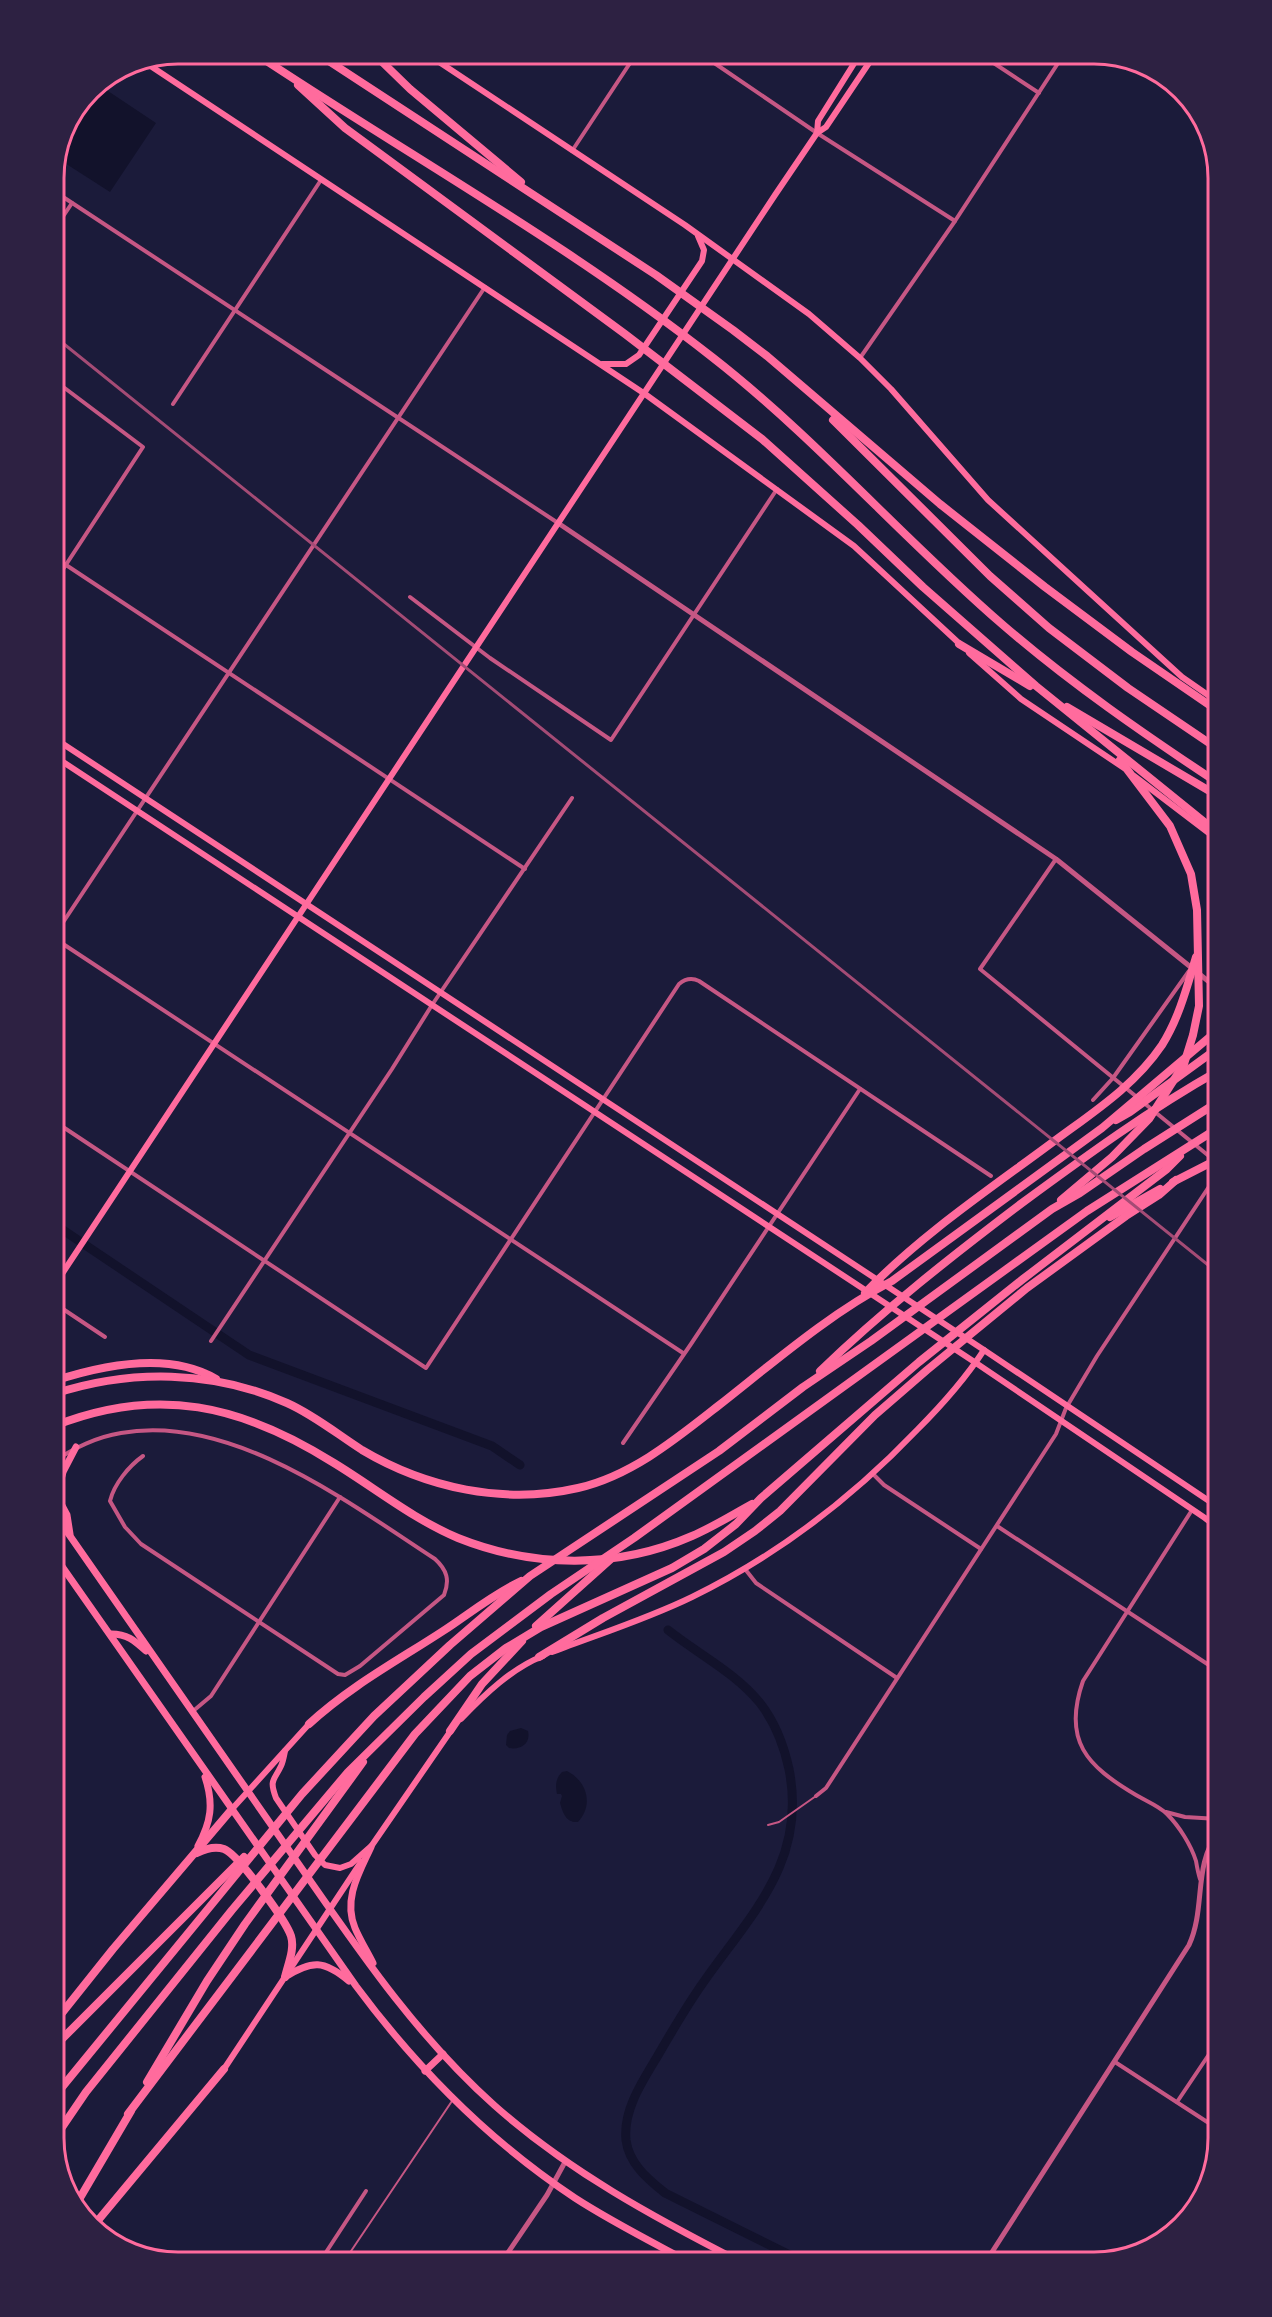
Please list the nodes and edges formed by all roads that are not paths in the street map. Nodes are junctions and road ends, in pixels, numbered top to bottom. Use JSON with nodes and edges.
{"nodes":[{"id":1,"x":271,"y":64,"type":"edge"},
{"id":2,"x":334,"y":64,"type":"edge"},
{"id":3,"x":385,"y":64,"type":"edge"},
{"id":4,"x":442,"y":64,"type":"edge"},
{"id":5,"x":629,"y":64,"type":"edge"},
{"id":6,"x":717,"y":65,"type":"edge"},
{"id":7,"x":853,"y":65,"type":"edge"},
{"id":8,"x":867,"y":65,"type":"edge"},
{"id":9,"x":996,"y":65,"type":"edge"},
{"id":10,"x":1057,"y":65,"type":"edge"},
{"id":11,"x":154,"y":68,"type":"edge"},
{"id":12,"x":289,"y":76,"type":"junction"},
{"id":13,"x":1039,"y":93,"type":"junction"},
{"id":14,"x":817,"y":133,"type":"junction"},
{"id":15,"x":572,"y":151,"type":"junction"},
{"id":16,"x":322,"y":179,"type":"junction"},
{"id":17,"x":65,"y":198,"type":"edge"},
{"id":18,"x":72,"y":203,"type":"junction"},
{"id":19,"x":555,"y":209,"type":"junction"},
{"id":20,"x":65,"y":214,"type":"edge"},
{"id":21,"x":955,"y":221,"type":"junction"},
{"id":22,"x":698,"y":234,"type":"junction"},
{"id":23,"x":733,"y":259,"type":"junction"},
{"id":24,"x":484,"y":287,"type":"junction"},
{"id":25,"x":235,"y":310,"type":"junction"},
{"id":26,"x":860,"y":358,"type":"junction"},
{"id":27,"x":602,"y":364,"type":"junction"},
{"id":28,"x":65,"y":388,"type":"edge"},
{"id":29,"x":807,"y":393,"type":"junction"},
{"id":30,"x":645,"y":394,"type":"junction"},
{"id":31,"x":173,"y":404,"type":"dead end"},
{"id":32,"x":397,"y":417,"type":"junction"},
{"id":33,"x":777,"y":488,"type":"junction"},
{"id":34,"x":558,"y":523,"type":"junction"},
{"id":35,"x":66,"y":565,"type":"joint"},
{"id":36,"x":410,"y":597,"type":"dead end"},
{"id":37,"x":695,"y":614,"type":"junction"},
{"id":38,"x":959,"y":644,"type":"junction"},
{"id":39,"x":477,"y":648,"type":"junction"},
{"id":40,"x":228,"y":672,"type":"junction"},
{"id":41,"x":1208,"y":695,"type":"edge"},
{"id":42,"x":1208,"y":704,"type":"edge"},
{"id":43,"x":1208,"y":742,"type":"edge"},
{"id":44,"x":65,"y":745,"type":"edge"},
{"id":45,"x":1112,"y":749,"type":"junction"},
{"id":46,"x":65,"y":763,"type":"edge"},
{"id":47,"x":1208,"y":776,"type":"edge"},
{"id":48,"x":390,"y":778,"type":"junction"},
{"id":49,"x":1208,"y":790,"type":"edge"},
{"id":50,"x":145,"y":798,"type":"junction"},
{"id":51,"x":572,"y":798,"type":"dead end"},
{"id":52,"x":137,"y":811,"type":"junction"},
{"id":53,"x":1208,"y":825,"type":"edge"},
{"id":54,"x":1208,"y":832,"type":"edge"},
{"id":55,"x":1056,"y":859,"type":"junction"},
{"id":56,"x":525,"y":868,"type":"junction"},
{"id":57,"x":306,"y":905,"type":"junction"},
{"id":58,"x":298,"y":917,"type":"junction"},
{"id":59,"x":65,"y":921,"type":"edge"},
{"id":60,"x":65,"y":944,"type":"edge"},
{"id":61,"x":1198,"y":949,"type":"junction"},
{"id":62,"x":1191,"y":968,"type":"junction"},
{"id":63,"x":1208,"y":981,"type":"edge"},
{"id":64,"x":440,"y":994,"type":"junction"},
{"id":65,"x":432,"y":1005,"type":"junction"},
{"id":66,"x":1208,"y":1038,"type":"edge"},
{"id":67,"x":215,"y":1044,"type":"junction"},
{"id":68,"x":1208,"y":1055,"type":"edge"},
{"id":69,"x":1208,"y":1077,"type":"edge"},
{"id":70,"x":1113,"y":1078,"type":"junction"},
{"id":71,"x":860,"y":1089,"type":"junction"},
{"id":72,"x":601,"y":1100,"type":"junction"},
{"id":73,"x":1093,"y":1100,"type":"dead end"},
{"id":74,"x":1208,"y":1108,"type":"edge"},
{"id":75,"x":594,"y":1111,"type":"junction"},
{"id":76,"x":65,"y":1128,"type":"edge"},
{"id":77,"x":1102,"y":1128,"type":"junction"},
{"id":78,"x":350,"y":1133,"type":"junction"},
{"id":79,"x":1208,"y":1134,"type":"edge"},
{"id":80,"x":1188,"y":1147,"type":"junction"},
{"id":81,"x":1208,"y":1153,"type":"edge"},
{"id":82,"x":1208,"y":1166,"type":"edge"},
{"id":83,"x":131,"y":1172,"type":"junction"},
{"id":84,"x":991,"y":1176,"type":"dead end"},
{"id":85,"x":1176,"y":1180,"type":"junction"},
{"id":86,"x":1208,"y":1188,"type":"edge"},
{"id":87,"x":1052,"y":1209,"type":"junction"},
{"id":88,"x":776,"y":1216,"type":"junction"},
{"id":89,"x":1093,"y":1226,"type":"junction"},
{"id":90,"x":769,"y":1227,"type":"junction"},
{"id":91,"x":511,"y":1239,"type":"junction"},
{"id":92,"x":266,"y":1262,"type":"junction"},
{"id":93,"x":64,"y":1270,"type":"edge"},
{"id":94,"x":861,"y":1297,"type":"junction"},
{"id":95,"x":64,"y":1310,"type":"edge"},
{"id":96,"x":105,"y":1337,"type":"dead end"},
{"id":97,"x":211,"y":1341,"type":"dead end"},
{"id":98,"x":984,"y":1350,"type":"junction"},
{"id":99,"x":683,"y":1353,"type":"junction"},
{"id":100,"x":976,"y":1363,"type":"junction"},
{"id":101,"x":64,"y":1378,"type":"edge"},
{"id":102,"x":222,"y":1383,"type":"junction"},
{"id":103,"x":803,"y":1387,"type":"junction"},
{"id":104,"x":64,"y":1391,"type":"edge"},
{"id":105,"x":1066,"y":1408,"type":"junction"},
{"id":106,"x":64,"y":1422,"type":"edge"},
{"id":107,"x":1062,"y":1422,"type":"junction"},
{"id":108,"x":622,"y":1443,"type":"dead end"},
{"id":109,"x":76,"y":1447,"type":"junction"},
{"id":110,"x":64,"y":1454,"type":"edge"},
{"id":111,"x":143,"y":1456,"type":"dead end"},
{"id":112,"x":64,"y":1469,"type":"edge"},
{"id":113,"x":873,"y":1474,"type":"junction"},
{"id":114,"x":340,"y":1497,"type":"junction"},
{"id":115,"x":761,"y":1498,"type":"junction"},
{"id":116,"x":1208,"y":1500,"type":"edge"},
{"id":117,"x":64,"y":1509,"type":"edge"},
{"id":118,"x":1193,"y":1509,"type":"junction"},
{"id":119,"x":1208,"y":1520,"type":"edge"},
{"id":120,"x":997,"y":1526,"type":"junction"},
{"id":121,"x":64,"y":1528,"type":"edge"},
{"id":122,"x":70,"y":1536,"type":"junction"},
{"id":123,"x":634,"y":1538,"type":"junction"},
{"id":124,"x":981,"y":1549,"type":"junction"},
{"id":125,"x":745,"y":1568,"type":"junction"},
{"id":126,"x":64,"y":1569,"type":"edge"},
{"id":127,"x":530,"y":1576,"type":"junction"},
{"id":128,"x":1126,"y":1611,"type":"junction"},
{"id":129,"x":258,"y":1622,"type":"junction"},
{"id":130,"x":111,"y":1634,"type":"junction"},
{"id":131,"x":539,"y":1657,"type":"junction"},
{"id":132,"x":155,"y":1658,"type":"junction"},
{"id":133,"x":1208,"y":1664,"type":"edge"},
{"id":134,"x":897,"y":1678,"type":"junction"},
{"id":135,"x":192,"y":1712,"type":"junction"},
{"id":136,"x":309,"y":1724,"type":"joint"},
{"id":137,"x":450,"y":1731,"type":"junction"},
{"id":138,"x":378,"y":1742,"type":"junction"},
{"id":139,"x":285,"y":1751,"type":"junction"},
{"id":140,"x":202,"y":1769,"type":"junction"},
{"id":141,"x":248,"y":1791,"type":"junction"},
{"id":142,"x":816,"y":1796,"type":"joint"},
{"id":143,"x":232,"y":1809,"type":"junction"},
{"id":144,"x":1166,"y":1812,"type":"junction"},
{"id":145,"x":1208,"y":1818,"type":"edge"},
{"id":146,"x":768,"y":1825,"type":"dead end"},
{"id":147,"x":269,"y":1833,"type":"junction"},
{"id":148,"x":372,"y":1847,"type":"junction"},
{"id":149,"x":1208,"y":1851,"type":"edge"},
{"id":150,"x":193,"y":1855,"type":"junction"},
{"id":151,"x":1200,"y":1879,"type":"junction"},
{"id":152,"x":330,"y":1909,"type":"junction"},
{"id":153,"x":317,"y":1929,"type":"junction"},
{"id":154,"x":376,"y":1974,"type":"junction"},
{"id":155,"x":285,"y":1977,"type":"junction"},
{"id":156,"x":356,"y":1986,"type":"junction"},
{"id":157,"x":64,"y":2010,"type":"edge"},
{"id":158,"x":64,"y":2037,"type":"edge"},
{"id":159,"x":442,"y":2054,"type":"junction"},
{"id":160,"x":1208,"y":2056,"type":"edge"},
{"id":161,"x":1115,"y":2062,"type":"junction"},
{"id":162,"x":224,"y":2069,"type":"joint"},
{"id":163,"x":425,"y":2071,"type":"junction"},
{"id":164,"x":64,"y":2085,"type":"edge"},
{"id":165,"x":453,"y":2100,"type":"junction"},
{"id":166,"x":1177,"y":2102,"type":"junction"},
{"id":167,"x":128,"y":2114,"type":"junction"},
{"id":168,"x":1208,"y":2122,"type":"edge"},
{"id":169,"x":64,"y":2124,"type":"edge"},
{"id":170,"x":565,"y":2162,"type":"junction"},
{"id":171,"x":554,"y":2183,"type":"junction"},
{"id":172,"x":366,"y":2191,"type":"dead end"},
{"id":173,"x":81,"y":2196,"type":"edge"},
{"id":174,"x":98,"y":2219,"type":"edge"},
{"id":175,"x":326,"y":2252,"type":"edge"},
{"id":176,"x":350,"y":2252,"type":"edge"},
{"id":177,"x":508,"y":2252,"type":"edge"},
{"id":178,"x":671,"y":2252,"type":"edge"},
{"id":179,"x":723,"y":2252,"type":"edge"},
{"id":180,"x":993,"y":2252,"type":"edge"}],
"edges":[{"from":1,"to":12,"type":"highway"},
{"from":2,"to":19,"type":"highway"},
{"from":3,"to":19,"type":"highway"},
{"from":4,"to":15,"type":"main road"},
{"from":5,"to":15,"type":"street"},
{"from":6,"to":14,"type":"street"},
{"from":7,"to":14,"type":"main road"},
{"from":8,"to":14,"type":"main road"},
{"from":9,"to":13,"type":"street"},
{"from":10,"to":13,"type":"street"},
{"from":11,"to":16,"type":"main road"},
{"from":12,"to":45,"type":"highway"},
{"from":12,"to":47,"type":"highway"},
{"from":13,"to":21,"type":"street"},
{"from":14,"to":21,"type":"street"},
{"from":14,"to":23,"type":"main road"},
{"from":15,"to":22,"type":"main road"},
{"from":16,"to":24,"type":"main road"},
{"from":16,"to":25,"type":"street"},
{"from":17,"to":18,"type":"street"},
{"from":18,"to":20,"type":"street"},
{"from":18,"to":25,"type":"street"},
{"from":19,"to":29,"type":"highway"},
{"from":21,"to":26,"type":"street"},
{"from":22,"to":23,"type":"main road"},
{"from":22,"to":27,"type":"main road"},
{"from":23,"to":26,"type":"main road"},
{"from":23,"to":30,"type":"main road"},
{"from":24,"to":27,"type":"main road"},
{"from":24,"to":32,"type":"street"},
{"from":25,"to":31,"type":"street"},
{"from":25,"to":32,"type":"street"},
{"from":26,"to":41,"type":"main road"},
{"from":27,"to":30,"type":"main road"},
{"from":28,"to":35,"type":"street"},
{"from":29,"to":42,"type":"highway"},
{"from":29,"to":43,"type":"highway"},
{"from":30,"to":33,"type":"main road"},
{"from":30,"to":34,"type":"main road"},
{"from":32,"to":34,"type":"street"},
{"from":32,"to":40,"type":"street"},
{"from":33,"to":37,"type":"street"},
{"from":33,"to":38,"type":"main road"},
{"from":34,"to":37,"type":"street"},
{"from":34,"to":39,"type":"main road"},
{"from":35,"to":40,"type":"street"},
{"from":36,"to":39,"type":"street"},
{"from":37,"to":39,"type":"street"},
{"from":37,"to":55,"type":"street"},
{"from":38,"to":49,"type":"highway"},
{"from":38,"to":54,"type":"main road"},
{"from":39,"to":48,"type":"main road"},
{"from":40,"to":48,"type":"street"},
{"from":40,"to":50,"type":"street"},
{"from":44,"to":50,"type":"main road"},
{"from":45,"to":53,"type":"highway"},
{"from":45,"to":61,"type":"highway"},
{"from":46,"to":52,"type":"main road"},
{"from":48,"to":56,"type":"street"},
{"from":48,"to":57,"type":"main road"},
{"from":50,"to":52,"type":"street"},
{"from":50,"to":57,"type":"main road"},
{"from":51,"to":56,"type":"street"},
{"from":52,"to":58,"type":"main road"},
{"from":52,"to":59,"type":"street"},
{"from":55,"to":62,"type":"street"},
{"from":55,"to":70,"type":"street"},
{"from":56,"to":64,"type":"street"},
{"from":57,"to":58,"type":"main road"},
{"from":57,"to":64,"type":"main road"},
{"from":58,"to":65,"type":"main road"},
{"from":58,"to":67,"type":"main road"},
{"from":60,"to":67,"type":"street"},
{"from":61,"to":87,"type":"highway"},
{"from":61,"to":94,"type":"highway"},
{"from":62,"to":63,"type":"street"},
{"from":62,"to":70,"type":"street"},
{"from":64,"to":65,"type":"street"},
{"from":64,"to":72,"type":"main road"},
{"from":65,"to":75,"type":"main road"},
{"from":65,"to":78,"type":"street"},
{"from":66,"to":77,"type":"highway"},
{"from":67,"to":78,"type":"street"},
{"from":67,"to":83,"type":"main road"},
{"from":68,"to":77,"type":"highway"},
{"from":69,"to":103,"type":"highway"},
{"from":70,"to":73,"type":"street"},
{"from":70,"to":81,"type":"street"},
{"from":71,"to":72,"type":"street"},
{"from":71,"to":84,"type":"street"},
{"from":71,"to":88,"type":"street"},
{"from":72,"to":75,"type":"street"},
{"from":72,"to":88,"type":"main road"},
{"from":74,"to":87,"type":"highway"},
{"from":75,"to":90,"type":"main road"},
{"from":75,"to":91,"type":"street"},
{"from":76,"to":83,"type":"street"},
{"from":77,"to":94,"type":"highway"},
{"from":78,"to":91,"type":"street"},
{"from":78,"to":92,"type":"street"},
{"from":79,"to":80,"type":"highway"},
{"from":80,"to":89,"type":"highway"},
{"from":80,"to":123,"type":"highway"},
{"from":82,"to":85,"type":"highway"},
{"from":83,"to":92,"type":"street"},
{"from":83,"to":93,"type":"main road"},
{"from":85,"to":89,"type":"highway"},
{"from":85,"to":131,"type":"highway"},
{"from":86,"to":105,"type":"street"},
{"from":87,"to":103,"type":"highway"},
{"from":88,"to":90,"type":"street"},
{"from":88,"to":98,"type":"main road"},
{"from":89,"to":115,"type":"highway"},
{"from":90,"to":99,"type":"street"},
{"from":90,"to":100,"type":"main road"},
{"from":91,"to":92,"type":"street"},
{"from":91,"to":99,"type":"street"},
{"from":92,"to":97,"type":"street"},
{"from":94,"to":102,"type":"highway"},
{"from":95,"to":96,"type":"street"},
{"from":98,"to":100,"type":"main road"},
{"from":98,"to":105,"type":"main road"},
{"from":99,"to":108,"type":"street"},
{"from":100,"to":107,"type":"main road"},
{"from":100,"to":113,"type":"main road"},
{"from":101,"to":102,"type":"highway"},
{"from":102,"to":104,"type":"highway"},
{"from":103,"to":127,"type":"highway"},
{"from":105,"to":107,"type":"street"},
{"from":105,"to":116,"type":"main road"},
{"from":106,"to":115,"type":"highway"},
{"from":107,"to":118,"type":"main road"},
{"from":107,"to":120,"type":"street"},
{"from":109,"to":110,"type":"street"},
{"from":109,"to":112,"type":"main road"},
{"from":109,"to":114,"type":"street"},
{"from":111,"to":129,"type":"street"},
{"from":113,"to":124,"type":"street"},
{"from":113,"to":125,"type":"main road"},
{"from":114,"to":129,"type":"street"},
{"from":114,"to":129,"type":"street"},
{"from":115,"to":167,"type":"highway"},
{"from":117,"to":122,"type":"main road"},
{"from":118,"to":119,"type":"main road"},
{"from":118,"to":128,"type":"street"},
{"from":120,"to":124,"type":"street"},
{"from":120,"to":128,"type":"street"},
{"from":121,"to":122,"type":"main road"},
{"from":122,"to":132,"type":"main road"},
{"from":123,"to":137,"type":"highway"},
{"from":123,"to":138,"type":"highway"},
{"from":124,"to":134,"type":"street"},
{"from":125,"to":131,"type":"main road"},
{"from":125,"to":134,"type":"street"},
{"from":126,"to":130,"type":"main road"},
{"from":127,"to":136,"type":"highway"},
{"from":127,"to":147,"type":"highway"},
{"from":128,"to":133,"type":"street"},
{"from":128,"to":144,"type":"street"},
{"from":129,"to":135,"type":"street"},
{"from":130,"to":132,"type":"main road"},
{"from":130,"to":140,"type":"main road"},
{"from":131,"to":137,"type":"main road"},
{"from":132,"to":135,"type":"main road"},
{"from":134,"to":142,"type":"street"},
{"from":135,"to":141,"type":"main road"},
{"from":136,"to":139,"type":"main road"},
{"from":137,"to":148,"type":"main road"},
{"from":138,"to":167,"type":"highway"},
{"from":138,"to":169,"type":"highway"},
{"from":139,"to":141,"type":"main road"},
{"from":139,"to":148,"type":"main road"},
{"from":140,"to":143,"type":"main road"},
{"from":140,"to":150,"type":"main road"},
{"from":141,"to":143,"type":"main road"},
{"from":141,"to":152,"type":"main road"},
{"from":142,"to":146,"type":"lane"},
{"from":143,"to":150,"type":"highway"},
{"from":143,"to":153,"type":"main road"},
{"from":144,"to":145,"type":"street"},
{"from":144,"to":151,"type":"street"},
{"from":147,"to":158,"type":"highway"},
{"from":147,"to":164,"type":"highway"},
{"from":148,"to":152,"type":"main road"},
{"from":148,"to":154,"type":"main road"},
{"from":149,"to":151,"type":"street"},
{"from":150,"to":155,"type":"highway"},
{"from":150,"to":157,"type":"highway"},
{"from":151,"to":161,"type":"street"},
{"from":152,"to":153,"type":"main road"},
{"from":152,"to":154,"type":"main road"},
{"from":153,"to":155,"type":"main road"},
{"from":153,"to":156,"type":"main road"},
{"from":154,"to":159,"type":"main road"},
{"from":155,"to":156,"type":"main road"},
{"from":155,"to":162,"type":"main road"},
{"from":156,"to":163,"type":"main road"},
{"from":159,"to":163,"type":"main road"},
{"from":159,"to":170,"type":"main road"},
{"from":160,"to":166,"type":"street"},
{"from":161,"to":166,"type":"street"},
{"from":161,"to":180,"type":"street"},
{"from":162,"to":174,"type":"highway"},
{"from":163,"to":165,"type":"main road"},
{"from":165,"to":171,"type":"main road"},
{"from":165,"to":176,"type":"lane"},
{"from":166,"to":168,"type":"street"},
{"from":167,"to":173,"type":"highway"},
{"from":170,"to":171,"type":"street"},
{"from":170,"to":179,"type":"main road"},
{"from":171,"to":177,"type":"street"},
{"from":171,"to":178,"type":"main road"},
{"from":172,"to":175,"type":"street"}]}
